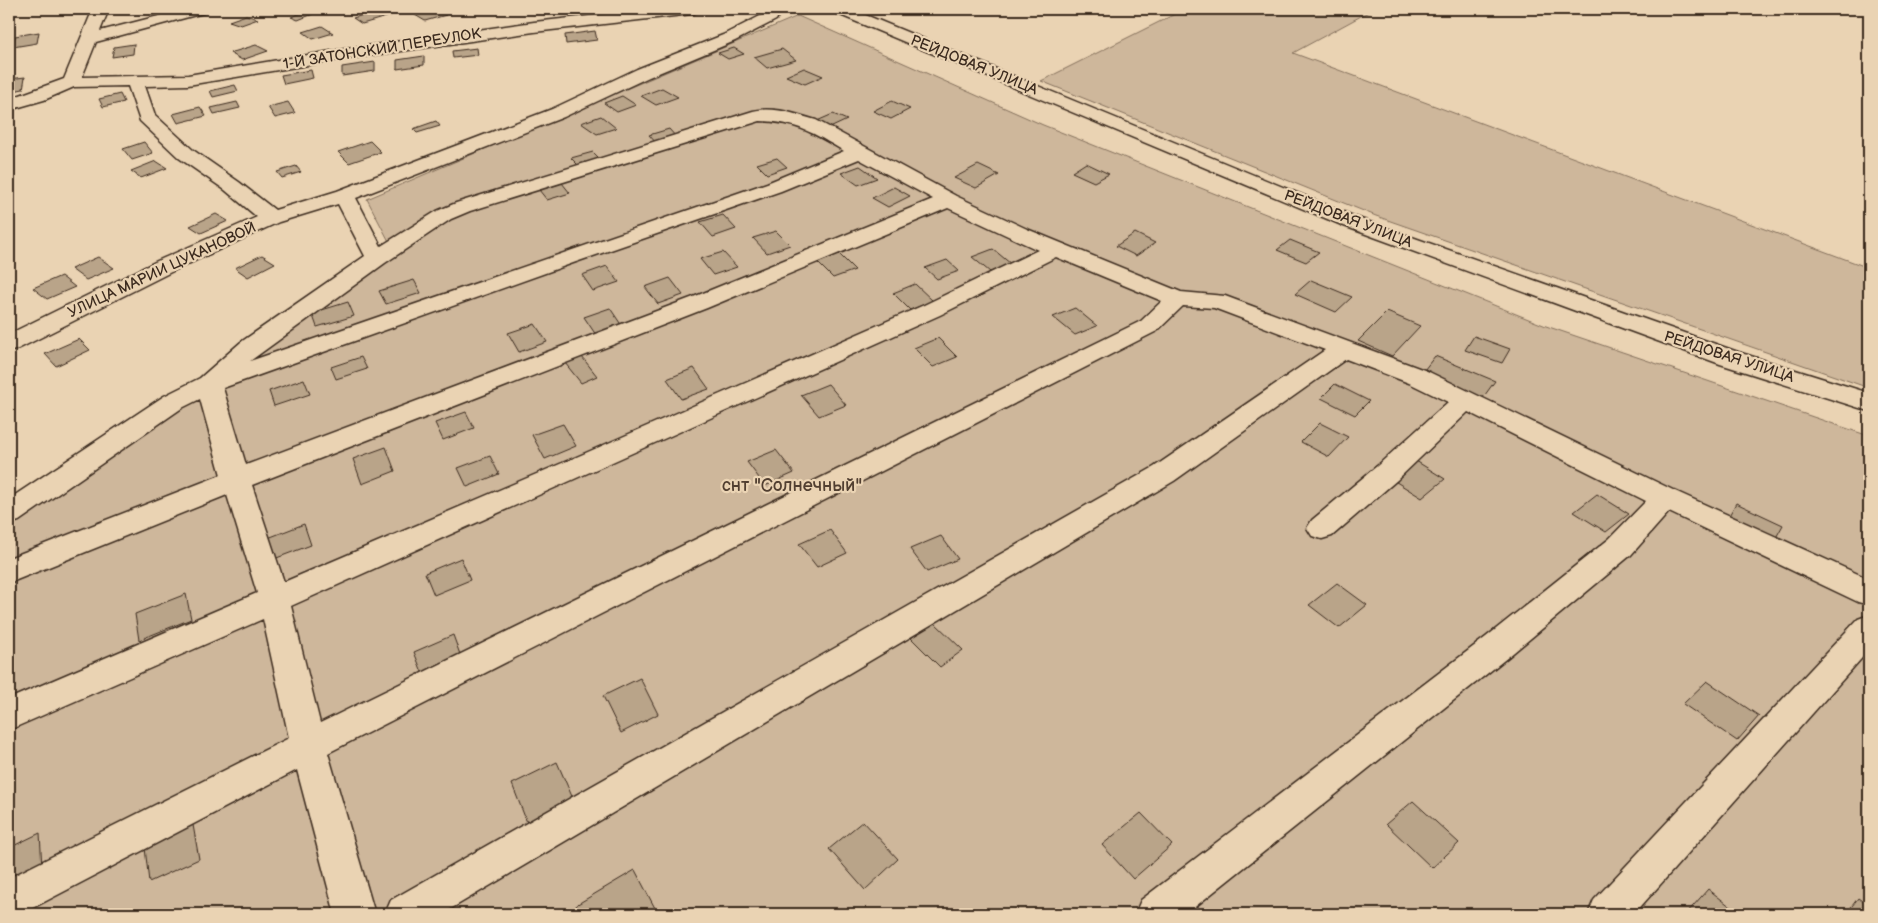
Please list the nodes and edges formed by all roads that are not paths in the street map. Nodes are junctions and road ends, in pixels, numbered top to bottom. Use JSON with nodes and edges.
{"nodes":[{"id":1,"x":101,"y":9,"type":"edge"},
{"id":2,"x":202,"y":9,"type":"edge"},
{"id":3,"x":692,"y":9,"type":"edge"},
{"id":4,"x":774,"y":9,"type":"edge"},
{"id":5,"x":838,"y":9,"type":"edge"},
{"id":6,"x":89,"y":39,"type":"junction"},
{"id":7,"x":135,"y":81,"type":"junction"},
{"id":8,"x":72,"y":82,"type":"junction"},
{"id":9,"x":9,"y":105,"type":"edge"},
{"id":10,"x":858,"y":152,"type":"junction"},
{"id":11,"x":344,"y":195,"type":"junction"},
{"id":12,"x":949,"y":200,"type":"junction"},
{"id":13,"x":272,"y":218,"type":"junction"},
{"id":14,"x":1055,"y":248,"type":"junction"},
{"id":15,"x":377,"y":258,"type":"junction"},
{"id":16,"x":1177,"y":299,"type":"junction"},
{"id":17,"x":9,"y":344,"type":"edge"},
{"id":18,"x":1342,"y":350,"type":"junction"},
{"id":19,"x":209,"y":384,"type":"junction"},
{"id":20,"x":1466,"y":400,"type":"junction"},
{"id":21,"x":1869,"y":402,"type":"edge"},
{"id":22,"x":236,"y":480,"type":"junction"},
{"id":23,"x":1665,"y":498,"type":"junction"},
{"id":24,"x":9,"y":513,"type":"edge"},
{"id":25,"x":1322,"y":528,"type":"dead end"},
{"id":26,"x":9,"y":570,"type":"edge"},
{"id":27,"x":1869,"y":593,"type":"edge"},
{"id":28,"x":274,"y":598,"type":"junction"},
{"id":29,"x":1869,"y":628,"type":"edge"},
{"id":30,"x":9,"y":715,"type":"edge"},
{"id":31,"x":308,"y":746,"type":"junction"},
{"id":32,"x":9,"y":899,"type":"edge"},
{"id":33,"x":355,"y":914,"type":"edge"},
{"id":34,"x":405,"y":914,"type":"edge"},
{"id":35,"x":1155,"y":914,"type":"edge"},
{"id":36,"x":1608,"y":914,"type":"edge"}],
"edges":[{"from":1,"to":6,"type":"street"},
{"from":2,"to":6,"type":"street"},
{"from":3,"to":7,"type":"street","name":"1-Й ЗАТОНСКИЙ ПЕРЕУЛОК"},
{"from":4,"to":11,"type":"street"},
{"from":5,"to":21,"type":"street","name":"РЕЙДОВАЯ УЛИЦА"},
{"from":6,"to":8,"type":"street"},
{"from":7,"to":8,"type":"street","name":"1-Й ЗАТОНСКИЙ ПЕРЕУЛОК"},
{"from":7,"to":13,"type":"street","name":"УЛИЦА МАРИИ ЦУКАНОВОЙ"},
{"from":8,"to":9,"type":"street"},
{"from":10,"to":12,"type":"street"},
{"from":10,"to":15,"type":"street"},
{"from":10,"to":19,"type":"street"},
{"from":11,"to":13,"type":"street"},
{"from":11,"to":15,"type":"street"},
{"from":12,"to":14,"type":"street"},
{"from":12,"to":22,"type":"street"},
{"from":13,"to":17,"type":"street","name":"УЛИЦА МАРИИ ЦУКАНОВОЙ"},
{"from":14,"to":16,"type":"street"},
{"from":14,"to":28,"type":"street"},
{"from":15,"to":19,"type":"street"},
{"from":16,"to":18,"type":"street"},
{"from":16,"to":31,"type":"street"},
{"from":18,"to":20,"type":"street"},
{"from":18,"to":34,"type":"street"},
{"from":19,"to":22,"type":"street"},
{"from":19,"to":24,"type":"street"},
{"from":20,"to":23,"type":"street"},
{"from":20,"to":25,"type":"street"},
{"from":22,"to":26,"type":"street"},
{"from":22,"to":28,"type":"street"},
{"from":23,"to":27,"type":"street"},
{"from":23,"to":35,"type":"street"},
{"from":28,"to":30,"type":"street"},
{"from":28,"to":31,"type":"street"},
{"from":29,"to":36,"type":"street"},
{"from":31,"to":32,"type":"street"},
{"from":31,"to":33,"type":"street"}]}
